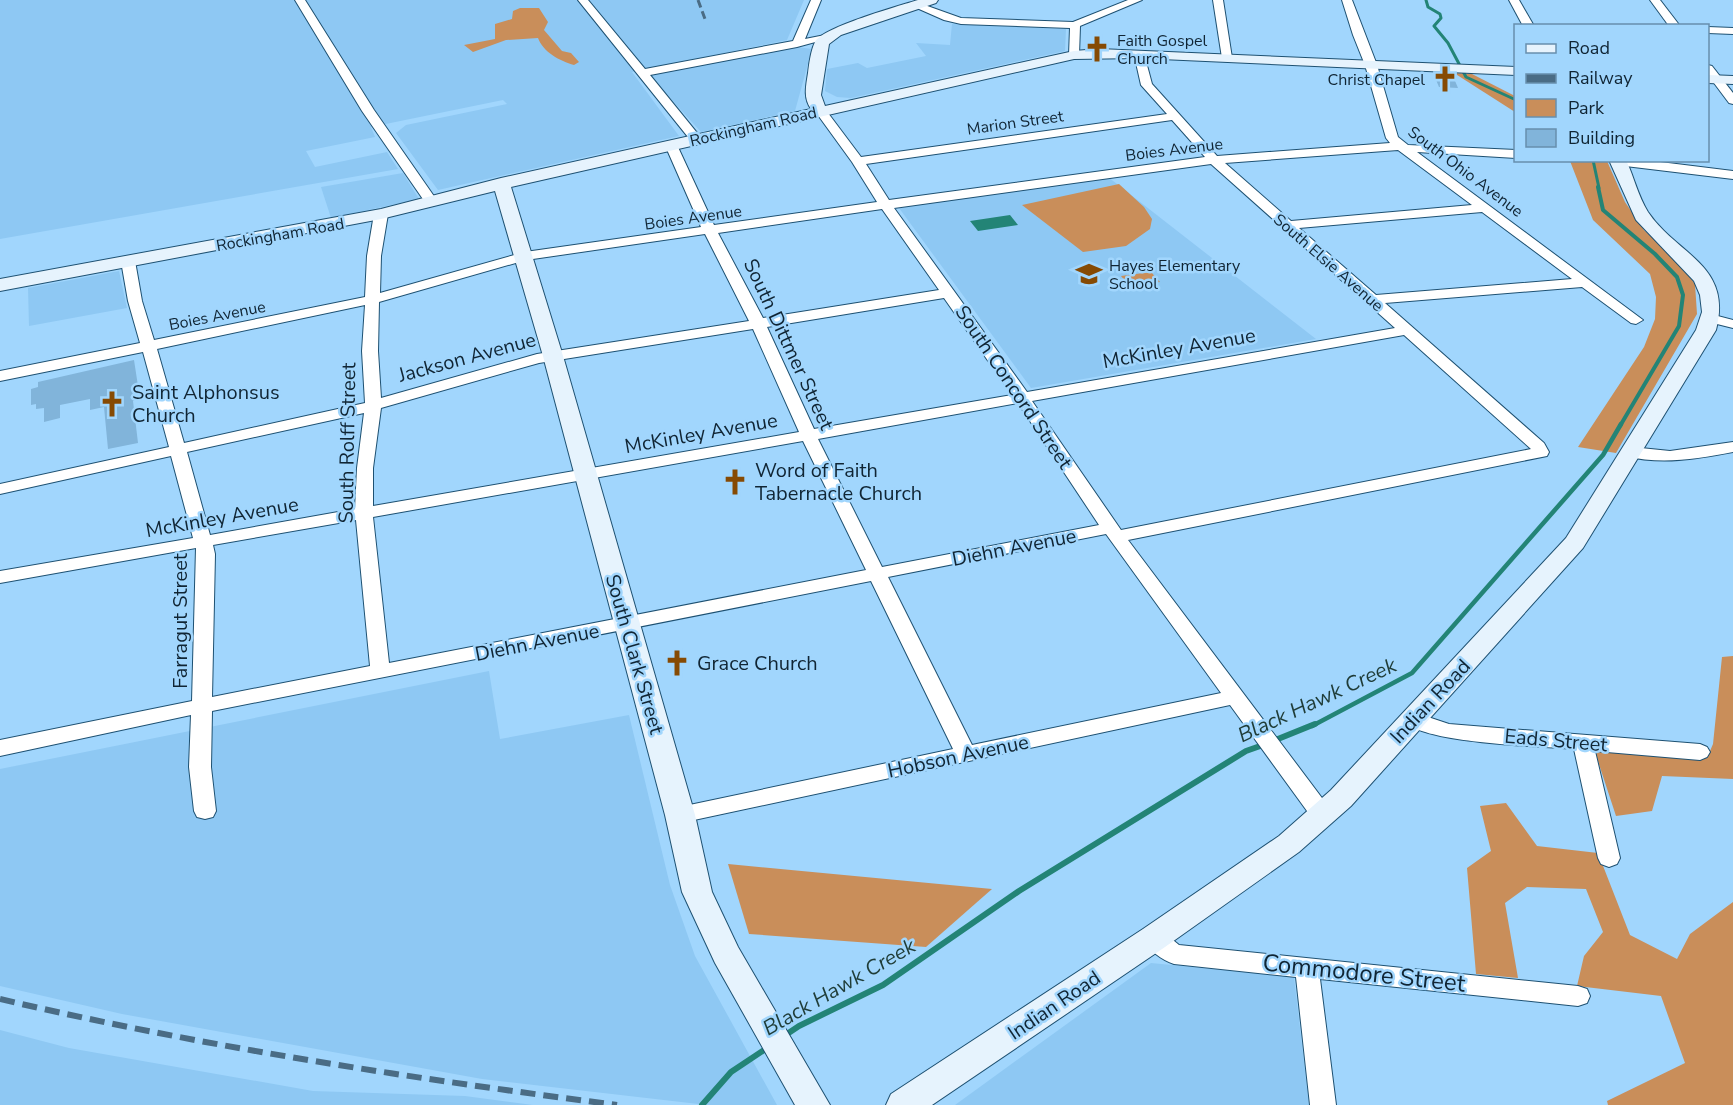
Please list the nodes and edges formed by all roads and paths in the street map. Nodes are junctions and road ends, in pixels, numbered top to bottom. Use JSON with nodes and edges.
{"nodes":[{"id":1,"x":300,"y":0,"type":"edge"},
{"id":2,"x":583,"y":0,"type":"edge"},
{"id":3,"x":816,"y":0,"type":"edge"},
{"id":4,"x":931,"y":0,"type":"edge"},
{"id":5,"x":1137,"y":0,"type":"edge"},
{"id":6,"x":1218,"y":0,"type":"edge"},
{"id":7,"x":1347,"y":0,"type":"edge"},
{"id":8,"x":1514,"y":0,"type":"edge"},
{"id":9,"x":1655,"y":0,"type":"edge"},
{"id":10,"x":915,"y":5,"type":"junction"},
{"id":11,"x":1528,"y":24,"type":"edge"},
{"id":12,"x":1673,"y":24,"type":"edge"},
{"id":13,"x":1075,"y":25,"type":"junction"},
{"id":14,"x":1709,"y":30,"type":"edge"},
{"id":15,"x":1733,"y":31,"type":"edge"},
{"id":16,"x":825,"y":38,"type":"junction"},
{"id":17,"x":797,"y":44,"type":"junction"},
{"id":18,"x":1140,"y":54,"type":"junction"},
{"id":19,"x":1074,"y":55,"type":"junction"},
{"id":20,"x":1227,"y":58,"type":"junction"},
{"id":21,"x":1371,"y":64,"type":"junction"},
{"id":22,"x":1514,"y":71,"type":"edge"},
{"id":23,"x":643,"y":73,"type":"junction"},
{"id":24,"x":1710,"y":75,"type":"edge"},
{"id":25,"x":1733,"y":80,"type":"edge"},
{"id":26,"x":1733,"y":101,"type":"edge"},
{"id":27,"x":821,"y":111,"type":"junction"},
{"id":28,"x":1177,"y":116,"type":"junction"},
{"id":29,"x":696,"y":139,"type":"junction"},
{"id":30,"x":670,"y":145,"type":"junction"},
{"id":31,"x":1403,"y":148,"type":"junction"},
{"id":32,"x":1514,"y":154,"type":"edge"},
{"id":33,"x":1214,"y":160,"type":"junction"},
{"id":34,"x":858,"y":161,"type":"junction"},
{"id":35,"x":1617,"y":162,"type":"edge"},
{"id":36,"x":1625,"y":162,"type":"edge"},
{"id":37,"x":1733,"y":175,"type":"edge"},
{"id":38,"x":501,"y":183,"type":"junction"},
{"id":39,"x":432,"y":202,"type":"junction"},
{"id":40,"x":886,"y":206,"type":"junction"},
{"id":41,"x":1484,"y":208,"type":"junction"},
{"id":42,"x":381,"y":214,"type":"junction"},
{"id":43,"x":1286,"y":225,"type":"junction"},
{"id":44,"x":710,"y":231,"type":"junction"},
{"id":45,"x":525,"y":256,"type":"junction"},
{"id":46,"x":128,"y":261,"type":"junction"},
{"id":47,"x":1586,"y":282,"type":"junction"},
{"id":48,"x":0,"y":285,"type":"edge"},
{"id":49,"x":950,"y":293,"type":"junction"},
{"id":50,"x":372,"y":299,"type":"junction"},
{"id":51,"x":1372,"y":300,"type":"junction"},
{"id":52,"x":1636,"y":320,"type":"dead end"},
{"id":53,"x":1721,"y":321,"type":"edge"},
{"id":54,"x":758,"y":323,"type":"junction"},
{"id":55,"x":1409,"y":330,"type":"junction"},
{"id":56,"x":150,"y":346,"type":"junction"},
{"id":57,"x":553,"y":356,"type":"junction"},
{"id":58,"x":0,"y":376,"type":"edge"},
{"id":59,"x":1022,"y":397,"type":"junction"},
{"id":60,"x":373,"y":405,"type":"junction"},
{"id":61,"x":808,"y":435,"type":"junction"},
{"id":62,"x":1733,"y":447,"type":"edge"},
{"id":63,"x":178,"y":448,"type":"junction"},
{"id":64,"x":1541,"y":452,"type":"joint"},
{"id":65,"x":1631,"y":452,"type":"junction"},
{"id":66,"x":585,"y":475,"type":"junction"},
{"id":67,"x":0,"y":489,"type":"edge"},
{"id":68,"x":364,"y":514,"type":"junction"},
{"id":69,"x":1113,"y":533,"type":"junction"},
{"id":70,"x":203,"y":542,"type":"junction"},
{"id":71,"x":877,"y":574,"type":"junction"},
{"id":72,"x":0,"y":577,"type":"edge"},
{"id":73,"x":627,"y":624,"type":"junction"},
{"id":74,"x":381,"y":672,"type":"junction"},
{"id":75,"x":1235,"y":697,"type":"junction"},
{"id":76,"x":202,"y":706,"type":"junction"},
{"id":77,"x":1413,"y":719,"type":"junction"},
{"id":78,"x":1583,"y":743,"type":"junction"},
{"id":79,"x":0,"y":748,"type":"edge"},
{"id":80,"x":1700,"y":752,"type":"dead end"},
{"id":81,"x":966,"y":754,"type":"junction"},
{"id":82,"x":205,"y":812,"type":"dead end"},
{"id":83,"x":680,"y":815,"type":"junction"},
{"id":84,"x":1323,"y":816,"type":"junction"},
{"id":85,"x":1609,"y":858,"type":"dead end"},
{"id":86,"x":1154,"y":938,"type":"junction"},
{"id":87,"x":1307,"y":967,"type":"junction"},
{"id":88,"x":1578,"y":996,"type":"dead end"},
{"id":89,"x":813,"y":1105,"type":"edge"},
{"id":90,"x":903,"y":1105,"type":"edge"},
{"id":91,"x":1323,"y":1105,"type":"edge"}],
"edges":[{"from":1,"to":39,"type":"street"},
{"from":2,"to":23,"type":"street"},
{"from":3,"to":17,"type":"street"},
{"from":4,"to":10,"type":"street"},
{"from":5,"to":13,"type":"street"},
{"from":6,"to":20,"type":"street"},
{"from":7,"to":21,"type":"street","name":"South Ohio Avenue"},
{"from":8,"to":11,"type":"street"},
{"from":9,"to":12,"type":"street"},
{"from":10,"to":13,"type":"street"},
{"from":10,"to":16,"type":"street"},
{"from":13,"to":19,"type":"street"},
{"from":14,"to":15,"type":"street"},
{"from":16,"to":17,"type":"street"},
{"from":16,"to":27,"type":"street","name":"South Concord Street"},
{"from":17,"to":23,"type":"street"},
{"from":18,"to":19,"type":"street","name":"Rockingham Road"},
{"from":18,"to":20,"type":"street","name":"Rockingham Road"},
{"from":18,"to":28,"type":"street","name":"South Elsie Avenue"},
{"from":19,"to":27,"type":"street","name":"Rockingham Road"},
{"from":20,"to":21,"type":"street","name":"Rockingham Road"},
{"from":21,"to":22,"type":"street","name":"Rockingham Road"},
{"from":21,"to":31,"type":"street","name":"South Ohio Avenue"},
{"from":23,"to":29,"type":"street"},
{"from":24,"to":25,"type":"street"},
{"from":24,"to":26,"type":"street"},
{"from":27,"to":29,"type":"street","name":"Rockingham Road"},
{"from":27,"to":34,"type":"street","name":"South Concord Street"},
{"from":28,"to":33,"type":"street","name":"South Elsie Avenue"},
{"from":28,"to":34,"type":"street","name":"Marion Street"},
{"from":29,"to":30,"type":"street","name":"Rockingham Road"},
{"from":30,"to":38,"type":"street","name":"Rockingham Road"},
{"from":30,"to":44,"type":"street","name":"South Dittmer Street"},
{"from":31,"to":32,"type":"street","name":"Boies Avenue"},
{"from":31,"to":33,"type":"street","name":"Boies Avenue"},
{"from":31,"to":41,"type":"street","name":"South Ohio Avenue"},
{"from":33,"to":40,"type":"street","name":"Boies Avenue"},
{"from":33,"to":43,"type":"street","name":"South Elsie Avenue"},
{"from":34,"to":40,"type":"street","name":"South Concord Street"},
{"from":35,"to":53,"type":"street","name":"Indian Road"},
{"from":36,"to":37,"type":"street"},
{"from":38,"to":39,"type":"street","name":"Rockingham Road"},
{"from":38,"to":45,"type":"street","name":"South Clark Street"},
{"from":39,"to":42,"type":"street","name":"Rockingham Road"},
{"from":40,"to":44,"type":"street","name":"Boies Avenue"},
{"from":40,"to":49,"type":"street","name":"South Concord Street"},
{"from":41,"to":43,"type":"street"},
{"from":41,"to":47,"type":"street","name":"South Ohio Avenue"},
{"from":42,"to":46,"type":"street","name":"Rockingham Road"},
{"from":42,"to":50,"type":"street","name":"South Rolff Street"},
{"from":43,"to":51,"type":"street","name":"South Elsie Avenue"},
{"from":44,"to":45,"type":"street","name":"Boies Avenue"},
{"from":44,"to":54,"type":"street","name":"South Dittmer Street"},
{"from":45,"to":50,"type":"street","name":"Boies Avenue"},
{"from":45,"to":57,"type":"street","name":"South Clark Street"},
{"from":46,"to":48,"type":"street","name":"Rockingham Road"},
{"from":46,"to":56,"type":"street","name":"Farragut Street"},
{"from":47,"to":51,"type":"street"},
{"from":47,"to":52,"type":"street","name":"South Ohio Avenue"},
{"from":49,"to":54,"type":"street","name":"Jackson Avenue"},
{"from":49,"to":59,"type":"street","name":"South Concord Street"},
{"from":50,"to":56,"type":"street","name":"Boies Avenue"},
{"from":50,"to":60,"type":"street","name":"South Rolff Street"},
{"from":51,"to":55,"type":"street","name":"South Elsie Avenue"},
{"from":53,"to":65,"type":"street","name":"Indian Road"},
{"from":54,"to":57,"type":"street","name":"Jackson Avenue"},
{"from":54,"to":61,"type":"street","name":"South Dittmer Street"},
{"from":55,"to":59,"type":"street","name":"McKinley Avenue"},
{"from":55,"to":64,"type":"street","name":"South Elsie Avenue"},
{"from":56,"to":58,"type":"street","name":"Boies Avenue"},
{"from":56,"to":63,"type":"street","name":"Farragut Street"},
{"from":57,"to":60,"type":"street","name":"Jackson Avenue"},
{"from":57,"to":66,"type":"street","name":"South Clark Street"},
{"from":59,"to":61,"type":"street","name":"McKinley Avenue"},
{"from":59,"to":69,"type":"street","name":"South Concord Street"},
{"from":60,"to":63,"type":"street","name":"Jackson Avenue"},
{"from":60,"to":68,"type":"street","name":"South Rolff Street"},
{"from":61,"to":66,"type":"street","name":"McKinley Avenue"},
{"from":61,"to":71,"type":"street","name":"South Dittmer Street"},
{"from":62,"to":65,"type":"street"},
{"from":63,"to":67,"type":"street","name":"Jackson Avenue"},
{"from":63,"to":70,"type":"street","name":"Farragut Street"},
{"from":64,"to":69,"type":"street","name":"Diehn Avenue"},
{"from":65,"to":77,"type":"street","name":"Indian Road"},
{"from":66,"to":68,"type":"street","name":"McKinley Avenue"},
{"from":66,"to":73,"type":"street","name":"South Clark Street"},
{"from":68,"to":70,"type":"street","name":"McKinley Avenue"},
{"from":68,"to":74,"type":"street","name":"South Rolff Street"},
{"from":69,"to":71,"type":"street","name":"Diehn Avenue"},
{"from":69,"to":75,"type":"street","name":"South Concord Street"},
{"from":70,"to":72,"type":"street","name":"McKinley Avenue"},
{"from":70,"to":76,"type":"street","name":"Farragut Street"},
{"from":71,"to":73,"type":"street","name":"Diehn Avenue"},
{"from":71,"to":81,"type":"street","name":"South Dittmer Street"},
{"from":73,"to":74,"type":"street","name":"Diehn Avenue"},
{"from":73,"to":83,"type":"street","name":"South Clark Street"},
{"from":74,"to":76,"type":"street","name":"Diehn Avenue"},
{"from":75,"to":81,"type":"street","name":"Hobson Avenue"},
{"from":75,"to":84,"type":"street","name":"South Concord Street"},
{"from":76,"to":79,"type":"street","name":"Diehn Avenue"},
{"from":76,"to":82,"type":"street","name":"Farragut Street"},
{"from":77,"to":78,"type":"street","name":"Eads Street"},
{"from":77,"to":84,"type":"street","name":"Indian Road"},
{"from":78,"to":80,"type":"street","name":"Eads Street"},
{"from":78,"to":85,"type":"street"},
{"from":81,"to":83,"type":"street","name":"Hobson Avenue"},
{"from":83,"to":89,"type":"street","name":"South Clark Street"},
{"from":84,"to":86,"type":"street","name":"Indian Road"},
{"from":86,"to":87,"type":"street","name":"Commodore Street"},
{"from":86,"to":90,"type":"street","name":"Indian Road"},
{"from":87,"to":88,"type":"street","name":"Commodore Street"},
{"from":87,"to":91,"type":"street"}]}
